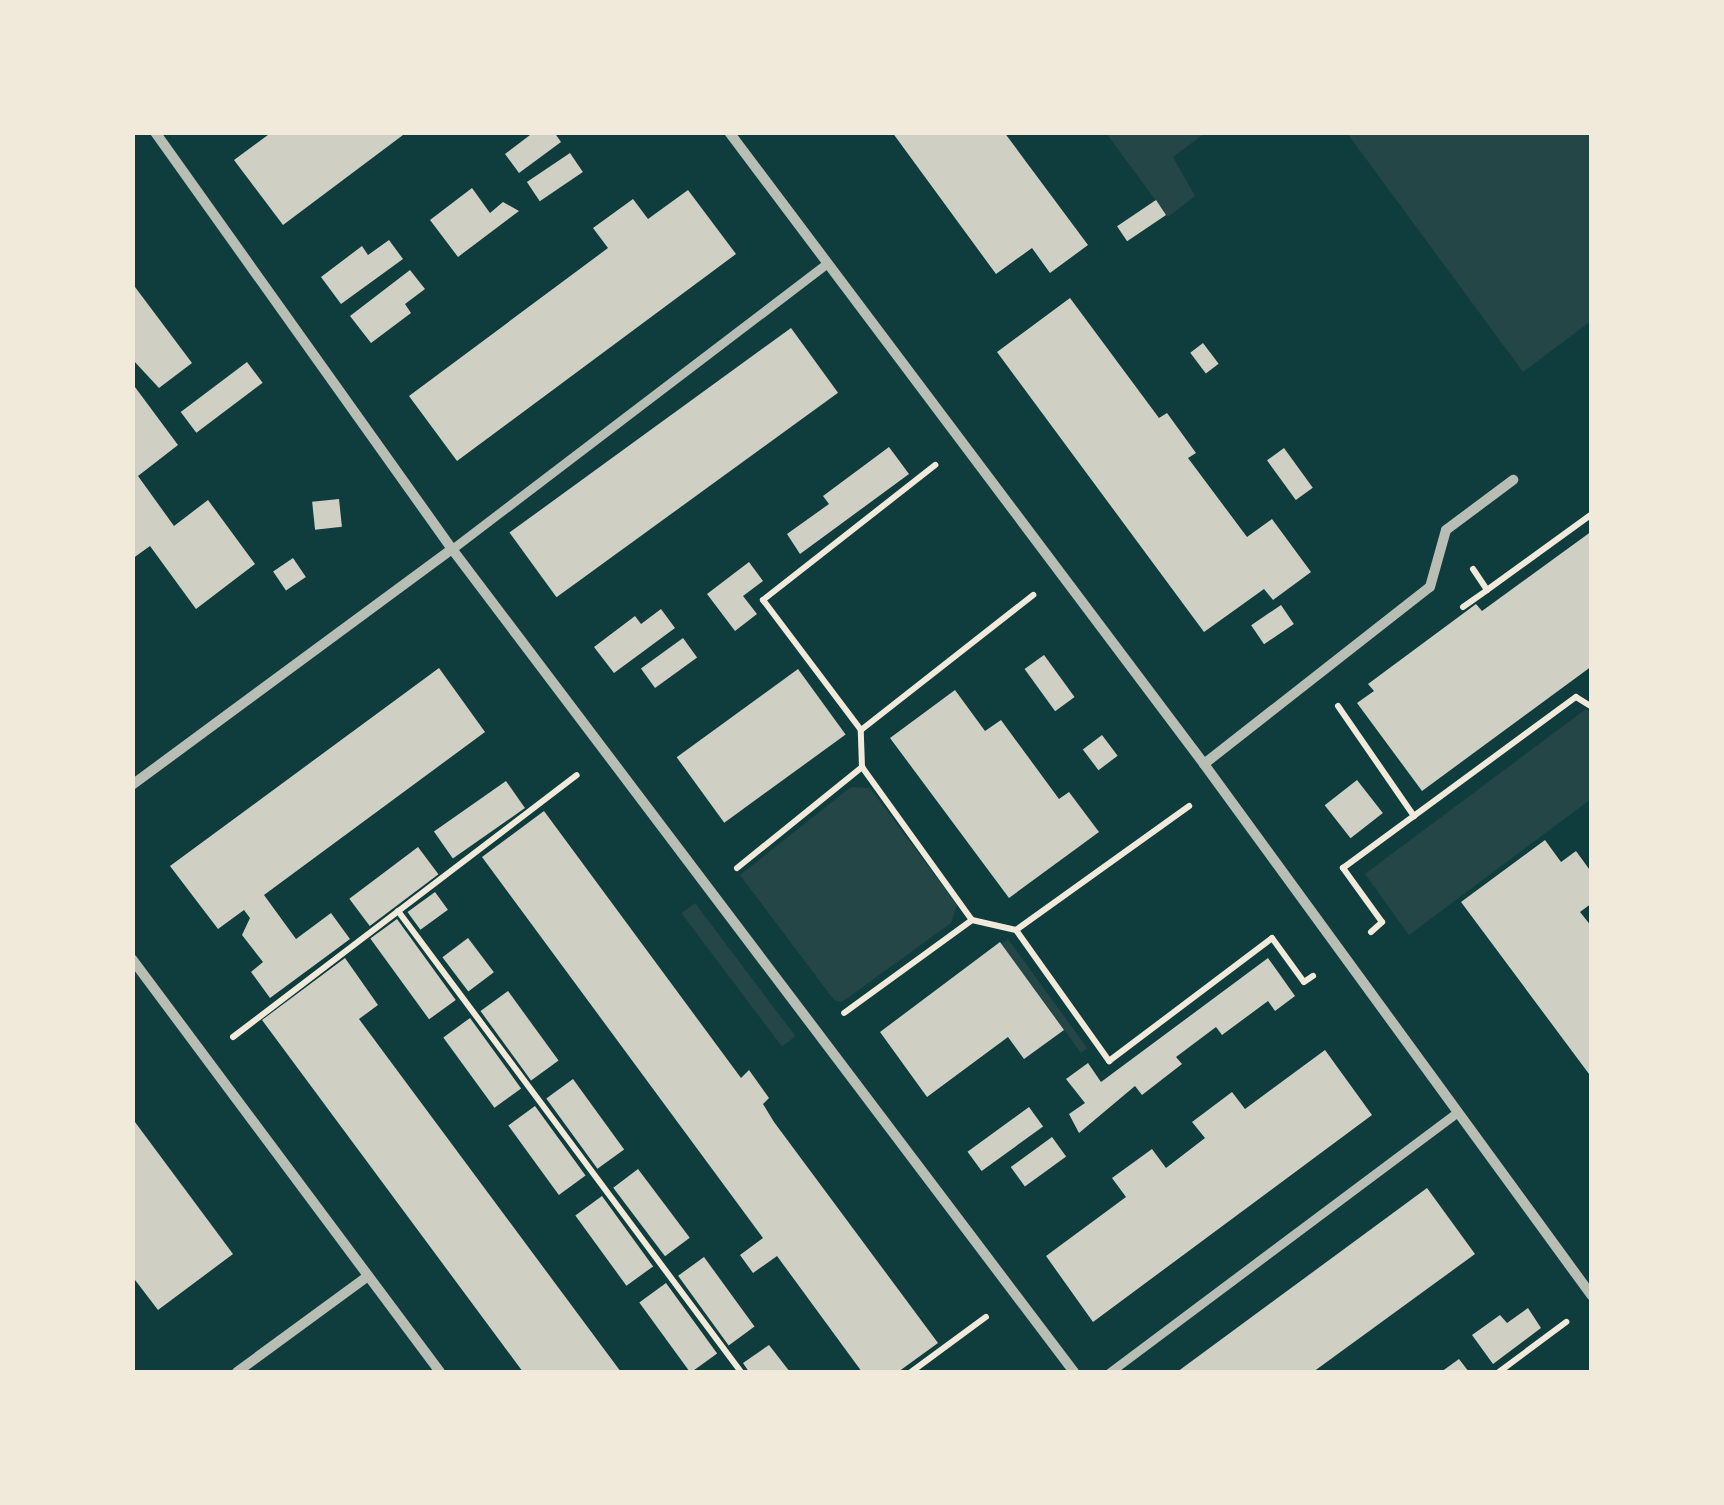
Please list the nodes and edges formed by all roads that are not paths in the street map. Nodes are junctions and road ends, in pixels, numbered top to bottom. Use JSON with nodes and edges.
{"nodes":[{"id":1,"x":155,"y":132,"type":"edge"},
{"id":2,"x":729,"y":132,"type":"edge"},
{"id":3,"x":826,"y":264,"type":"junction"},
{"id":4,"x":1513,"y":480,"type":"dead end"},
{"id":5,"x":452,"y":549,"type":"junction"},
{"id":6,"x":1204,"y":764,"type":"junction"},
{"id":7,"x":132,"y":785,"type":"edge"},
{"id":8,"x":132,"y":958,"type":"edge"},
{"id":9,"x":1456,"y":1114,"type":"junction"},
{"id":10,"x":368,"y":1276,"type":"junction"},
{"id":11,"x":1592,"y":1296,"type":"edge"},
{"id":12,"x":238,"y":1372,"type":"edge"},
{"id":13,"x":440,"y":1372,"type":"edge"},
{"id":14,"x":1074,"y":1372,"type":"edge"},
{"id":15,"x":1110,"y":1372,"type":"edge"}],
"edges":[{"from":1,"to":5,"type":"street"},
{"from":2,"to":3,"type":"street"},
{"from":3,"to":5,"type":"street"},
{"from":3,"to":6,"type":"street"},
{"from":4,"to":6,"type":"street"},
{"from":5,"to":7,"type":"street"},
{"from":5,"to":14,"type":"street"},
{"from":6,"to":9,"type":"street"},
{"from":8,"to":10,"type":"street"},
{"from":9,"to":11,"type":"street"},
{"from":9,"to":15,"type":"street"},
{"from":10,"to":12,"type":"street"},
{"from":10,"to":13,"type":"street"}]}
